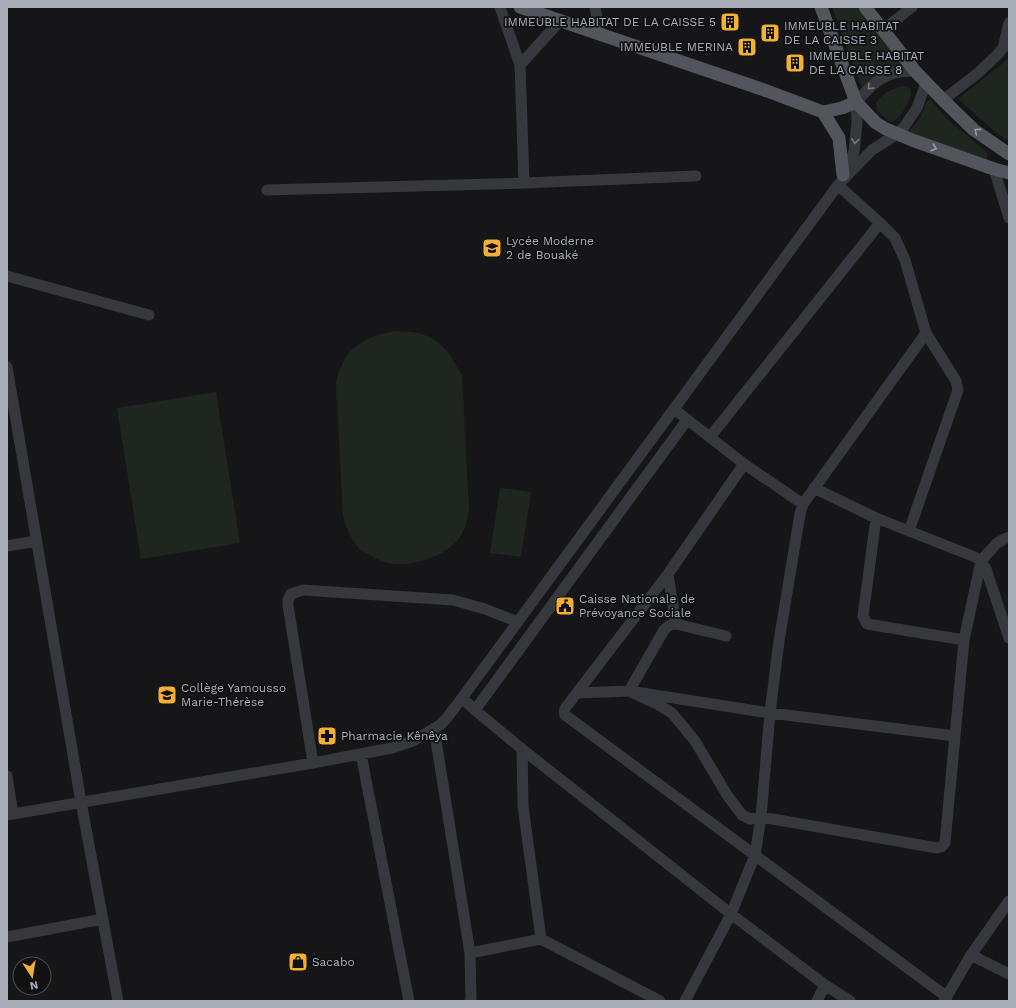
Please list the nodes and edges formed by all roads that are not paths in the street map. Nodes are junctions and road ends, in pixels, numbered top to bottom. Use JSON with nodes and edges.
{"nodes":[{"id":1,"x":500,"y":7,"type":"edge"},
{"id":2,"x":520,"y":7,"type":"edge"},
{"id":3,"x":595,"y":7,"type":"edge"},
{"id":4,"x":821,"y":7,"type":"edge"},
{"id":5,"x":865,"y":7,"type":"edge"},
{"id":6,"x":912,"y":7,"type":"edge"},
{"id":7,"x":560,"y":21,"type":"junction"},
{"id":8,"x":1009,"y":23,"type":"edge"},
{"id":9,"x":883,"y":30,"type":"junction"},
{"id":10,"x":600,"y":35,"type":"junction"},
{"id":11,"x":520,"y":65,"type":"junction"},
{"id":12,"x":915,"y":71,"type":"junction"},
{"id":13,"x":926,"y":83,"type":"junction"},
{"id":14,"x":943,"y":100,"type":"junction"},
{"id":15,"x":856,"y":102,"type":"junction"},
{"id":16,"x":823,"y":112,"type":"junction"},
{"id":17,"x":897,"y":134,"type":"junction"},
{"id":18,"x":1009,"y":154,"type":"edge"},
{"id":19,"x":994,"y":169,"type":"junction"},
{"id":20,"x":1009,"y":173,"type":"edge"},
{"id":21,"x":696,"y":176,"type":"dead end"},
{"id":22,"x":840,"y":180,"type":"junction"},
{"id":23,"x":524,"y":183,"type":"junction"},
{"id":24,"x":267,"y":190,"type":"dead end"},
{"id":25,"x":1009,"y":218,"type":"edge"},
{"id":26,"x":880,"y":223,"type":"junction"},
{"id":27,"x":7,"y":276,"type":"edge"},
{"id":28,"x":149,"y":315,"type":"dead end"},
{"id":29,"x":926,"y":333,"type":"junction"},
{"id":30,"x":7,"y":367,"type":"edge"},
{"id":31,"x":674,"y":409,"type":"junction"},
{"id":32,"x":687,"y":420,"type":"junction"},
{"id":33,"x":710,"y":437,"type":"junction"},
{"id":34,"x":744,"y":464,"type":"junction"},
{"id":35,"x":814,"y":488,"type":"junction"},
{"id":36,"x":803,"y":504,"type":"junction"},
{"id":37,"x":876,"y":518,"type":"junction"},
{"id":38,"x":909,"y":531,"type":"junction"},
{"id":39,"x":1009,"y":537,"type":"edge"},
{"id":40,"x":36,"y":542,"type":"junction"},
{"id":41,"x":7,"y":546,"type":"edge"},
{"id":42,"x":981,"y":561,"type":"junction"},
{"id":43,"x":668,"y":574,"type":"junction"},
{"id":44,"x":518,"y":622,"type":"junction"},
{"id":45,"x":676,"y":624,"type":"junction"},
{"id":46,"x":726,"y":636,"type":"dead end"},
{"id":47,"x":1009,"y":638,"type":"edge"},
{"id":48,"x":964,"y":640,"type":"junction"},
{"id":49,"x":629,"y":691,"type":"junction"},
{"id":50,"x":577,"y":693,"type":"junction"},
{"id":51,"x":462,"y":698,"type":"junction"},
{"id":52,"x":475,"y":710,"type":"junction"},
{"id":53,"x":770,"y":713,"type":"junction"},
{"id":54,"x":434,"y":728,"type":"junction"},
{"id":55,"x":955,"y":736,"type":"junction"},
{"id":56,"x":522,"y":749,"type":"junction"},
{"id":57,"x":361,"y":754,"type":"junction"},
{"id":58,"x":313,"y":763,"type":"junction"},
{"id":59,"x":7,"y":776,"type":"edge"},
{"id":60,"x":81,"y":802,"type":"junction"},
{"id":61,"x":10,"y":814,"type":"edge"},
{"id":62,"x":761,"y":817,"type":"junction"},
{"id":63,"x":755,"y":855,"type":"junction"},
{"id":64,"x":1009,"y":900,"type":"edge"},
{"id":65,"x":730,"y":914,"type":"junction"},
{"id":66,"x":103,"y":919,"type":"junction"},
{"id":67,"x":7,"y":937,"type":"edge"},
{"id":68,"x":541,"y":940,"type":"junction"},
{"id":69,"x":470,"y":953,"type":"junction"},
{"id":70,"x":971,"y":955,"type":"junction"},
{"id":71,"x":1009,"y":974,"type":"edge"},
{"id":72,"x":825,"y":985,"type":"junction"},
{"id":73,"x":946,"y":999,"type":"edge"},
{"id":74,"x":118,"y":1001,"type":"edge"},
{"id":75,"x":408,"y":1001,"type":"edge"},
{"id":76,"x":470,"y":1001,"type":"edge"},
{"id":77,"x":660,"y":1001,"type":"edge"},
{"id":78,"x":685,"y":1001,"type":"edge"},
{"id":79,"x":817,"y":1001,"type":"edge"},
{"id":80,"x":850,"y":1001,"type":"edge"}],
"edges":[{"from":1,"to":11,"type":"street"},
{"from":2,"to":7,"type":"main road"},
{"from":3,"to":10,"type":"street"},
{"from":4,"to":15,"type":"main road"},
{"from":5,"to":9,"type":"main road"},
{"from":6,"to":9,"type":"street"},
{"from":7,"to":10,"type":"main road"},
{"from":7,"to":11,"type":"street"},
{"from":8,"to":14,"type":"street"},
{"from":9,"to":12,"type":"main road"},
{"from":10,"to":16,"type":"main road"},
{"from":11,"to":23,"type":"street"},
{"from":12,"to":13,"type":"main road"},
{"from":12,"to":15,"type":"street","one_way":true},
{"from":13,"to":14,"type":"main road"},
{"from":13,"to":17,"type":"street"},
{"from":18,"to":14,"type":"main road","one_way":true},
{"from":15,"to":16,"type":"main road"},
{"from":15,"to":17,"type":"main road"},
{"from":15,"to":22,"type":"street","one_way":true},
{"from":16,"to":22,"type":"main road"},
{"from":17,"to":19,"type":"main road","one_way":true},
{"from":17,"to":22,"type":"street"},
{"from":19,"to":20,"type":"main road"},
{"from":19,"to":25,"type":"street"},
{"from":21,"to":23,"type":"street"},
{"from":22,"to":26,"type":"street"},
{"from":22,"to":31,"type":"street"},
{"from":23,"to":24,"type":"street"},
{"from":26,"to":29,"type":"street"},
{"from":26,"to":33,"type":"street"},
{"from":27,"to":28,"type":"street"},
{"from":29,"to":35,"type":"street"},
{"from":29,"to":38,"type":"street"},
{"from":30,"to":40,"type":"street"},
{"from":31,"to":32,"type":"street"},
{"from":31,"to":44,"type":"street"},
{"from":32,"to":33,"type":"street"},
{"from":32,"to":52,"type":"street"},
{"from":33,"to":34,"type":"street"},
{"from":34,"to":36,"type":"street"},
{"from":34,"to":43,"type":"street"},
{"from":35,"to":36,"type":"street"},
{"from":35,"to":37,"type":"street"},
{"from":36,"to":53,"type":"street"},
{"from":37,"to":38,"type":"street"},
{"from":37,"to":48,"type":"street"},
{"from":38,"to":42,"type":"street"},
{"from":39,"to":42,"type":"street"},
{"from":40,"to":41,"type":"street"},
{"from":40,"to":60,"type":"street"},
{"from":42,"to":47,"type":"street"},
{"from":42,"to":48,"type":"street"},
{"from":43,"to":45,"type":"street"},
{"from":43,"to":50,"type":"street"},
{"from":44,"to":51,"type":"street"},
{"from":44,"to":58,"type":"street"},
{"from":45,"to":46,"type":"street"},
{"from":45,"to":49,"type":"street"},
{"from":48,"to":55,"type":"street"},
{"from":49,"to":50,"type":"street"},
{"from":49,"to":53,"type":"street"},
{"from":49,"to":62,"type":"street"},
{"from":50,"to":63,"type":"street"},
{"from":51,"to":52,"type":"street"},
{"from":51,"to":54,"type":"street"},
{"from":52,"to":56,"type":"street"},
{"from":53,"to":55,"type":"street"},
{"from":53,"to":62,"type":"street"},
{"from":54,"to":57,"type":"street"},
{"from":54,"to":69,"type":"street"},
{"from":55,"to":62,"type":"street"},
{"from":56,"to":65,"type":"street"},
{"from":56,"to":68,"type":"street"},
{"from":57,"to":58,"type":"street"},
{"from":57,"to":75,"type":"street"},
{"from":58,"to":60,"type":"street"},
{"from":59,"to":61,"type":"street"},
{"from":60,"to":61,"type":"street"},
{"from":60,"to":66,"type":"street"},
{"from":62,"to":63,"type":"street"},
{"from":63,"to":65,"type":"street"},
{"from":63,"to":73,"type":"street"},
{"from":64,"to":70,"type":"street"},
{"from":65,"to":72,"type":"street"},
{"from":65,"to":78,"type":"street"},
{"from":66,"to":67,"type":"street"},
{"from":66,"to":74,"type":"street"},
{"from":68,"to":69,"type":"street"},
{"from":68,"to":77,"type":"street"},
{"from":69,"to":76,"type":"street"},
{"from":70,"to":71,"type":"street"},
{"from":70,"to":73,"type":"street"},
{"from":72,"to":79,"type":"street"},
{"from":72,"to":80,"type":"street"}]}
